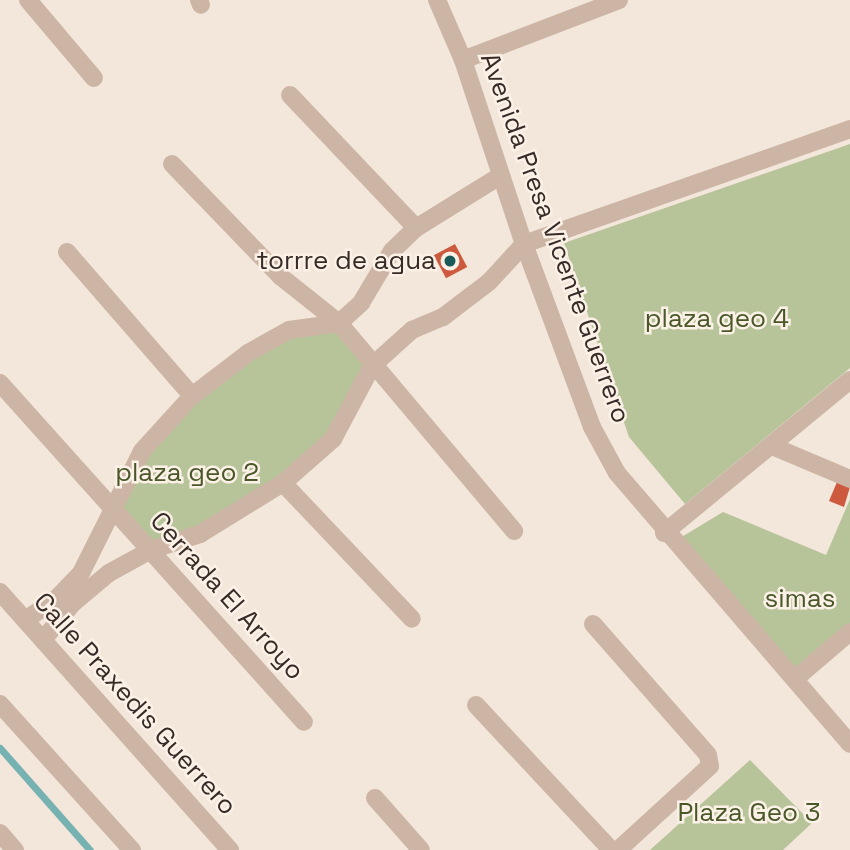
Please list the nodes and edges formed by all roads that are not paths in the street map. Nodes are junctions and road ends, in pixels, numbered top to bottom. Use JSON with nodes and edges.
{"nodes":[{"id":1,"x":28,"y":0,"type":"edge"},
{"id":2,"x":437,"y":0,"type":"edge"},
{"id":3,"x":619,"y":0,"type":"edge"},
{"id":4,"x":463,"y":60,"type":"junction"},
{"id":5,"x":94,"y":78,"type":"dead end"},
{"id":6,"x":290,"y":95,"type":"dead end"},
{"id":7,"x":850,"y":130,"type":"edge"},
{"id":8,"x":172,"y":164,"type":"dead end"},
{"id":9,"x":500,"y":176,"type":"junction"},
{"id":10,"x":416,"y":228,"type":"junction"},
{"id":11,"x":524,"y":244,"type":"junction"},
{"id":12,"x":67,"y":252,"type":"dead end"},
{"id":13,"x":339,"y":323,"type":"junction"},
{"id":14,"x":372,"y":366,"type":"junction"},
{"id":15,"x":850,"y":380,"type":"edge"},
{"id":16,"x":0,"y":383,"type":"edge"},
{"id":17,"x":192,"y":396,"type":"junction"},
{"id":18,"x":772,"y":446,"type":"junction"},
{"id":19,"x":850,"y":479,"type":"edge"},
{"id":20,"x":284,"y":483,"type":"junction"},
{"id":21,"x":111,"y":506,"type":"junction"},
{"id":22,"x":514,"y":531,"type":"dead end"},
{"id":23,"x":664,"y":533,"type":"junction"},
{"id":24,"x":151,"y":550,"type":"junction"},
{"id":25,"x":0,"y":592,"type":"edge"},
{"id":26,"x":412,"y":619,"type":"dead end"},
{"id":27,"x":25,"y":621,"type":"junction"},
{"id":28,"x":593,"y":624,"type":"dead end"},
{"id":29,"x":850,"y":632,"type":"edge"},
{"id":30,"x":43,"y":640,"type":"junction"},
{"id":31,"x":795,"y":679,"type":"junction"},
{"id":32,"x":0,"y":704,"type":"edge"},
{"id":33,"x":476,"y":705,"type":"dead end"},
{"id":34,"x":304,"y":722,"type":"dead end"},
{"id":35,"x":850,"y":744,"type":"edge"},
{"id":36,"x":375,"y":798,"type":"dead end"},
{"id":37,"x":0,"y":833,"type":"edge"},
{"id":38,"x":15,"y":850,"type":"edge"},
{"id":39,"x":132,"y":850,"type":"edge"},
{"id":40,"x":230,"y":850,"type":"edge"},
{"id":41,"x":421,"y":850,"type":"edge"},
{"id":42,"x":611,"y":850,"type":"edge"},
{"id":43,"x":618,"y":850,"type":"edge"}],
"edges":[{"from":1,"to":5,"type":"street"},
{"from":2,"to":4,"type":"street","name":"Avenida Presa Vicente Guerrero"},
{"from":3,"to":4,"type":"street"},
{"from":4,"to":9,"type":"street","name":"Avenida Presa Vicente Guerrero"},
{"from":6,"to":10,"type":"street"},
{"from":7,"to":11,"type":"street"},
{"from":8,"to":13,"type":"street"},
{"from":9,"to":10,"type":"street"},
{"from":9,"to":11,"type":"street","name":"Avenida Presa Vicente Guerrero"},
{"from":10,"to":13,"type":"street"},
{"from":11,"to":14,"type":"street"},
{"from":11,"to":23,"type":"street","name":"Avenida Presa Vicente Guerrero"},
{"from":12,"to":17,"type":"street"},
{"from":13,"to":14,"type":"street"},
{"from":13,"to":17,"type":"street"},
{"from":14,"to":20,"type":"street"},
{"from":14,"to":22,"type":"street"},
{"from":15,"to":18,"type":"street"},
{"from":16,"to":21,"type":"street","name":"Cerrada El Arroyo"},
{"from":17,"to":21,"type":"street"},
{"from":18,"to":19,"type":"street"},
{"from":18,"to":23,"type":"street"},
{"from":20,"to":24,"type":"street"},
{"from":20,"to":26,"type":"street"},
{"from":21,"to":24,"type":"street","name":"Cerrada El Arroyo"},
{"from":21,"to":27,"type":"street"},
{"from":23,"to":31,"type":"street","name":"Avenida Presa Vicente Guerrero"},
{"from":24,"to":30,"type":"street"},
{"from":24,"to":34,"type":"street","name":"Cerrada El Arroyo"},
{"from":25,"to":27,"type":"street","name":"Calle Praxedis Guerrero"},
{"from":27,"to":30,"type":"street","name":"Calle Praxedis Guerrero"},
{"from":28,"to":43,"type":"street"},
{"from":29,"to":31,"type":"street"},
{"from":30,"to":40,"type":"street","name":"Calle Praxedis Guerrero"},
{"from":31,"to":35,"type":"street","name":"Avenida Presa Vicente Guerrero"},
{"from":32,"to":39,"type":"street"},
{"from":33,"to":42,"type":"street"},
{"from":36,"to":41,"type":"street"},
{"from":37,"to":38,"type":"street"}]}
